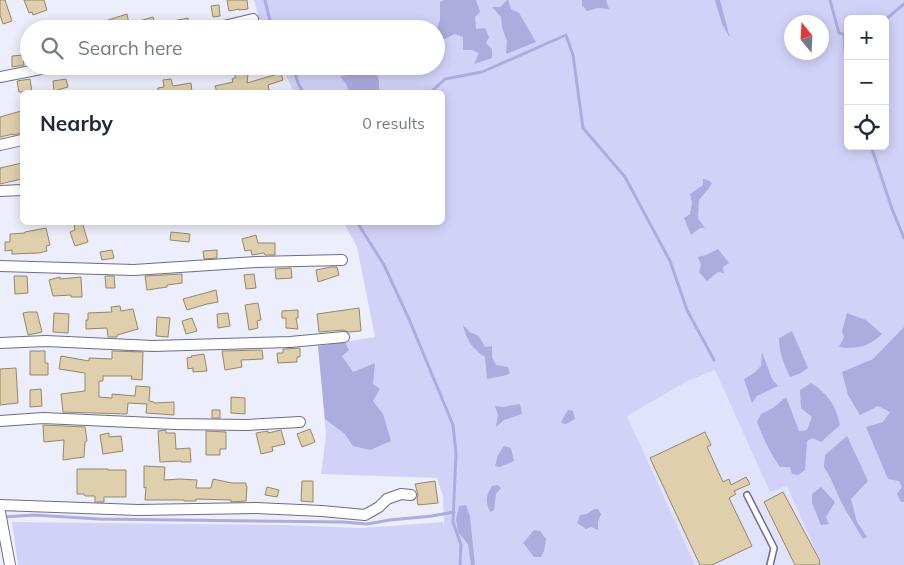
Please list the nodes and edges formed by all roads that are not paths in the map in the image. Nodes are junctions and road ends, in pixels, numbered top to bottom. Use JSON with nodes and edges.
{"nodes":[{"id":1,"x":252,"y":18,"type":"dead end"},
{"id":2,"x":245,"y":20,"type":"edge"},
{"id":3,"x":20,"y":73,"type":"edge"},
{"id":4,"x":0,"y":77,"type":"edge"},
{"id":5,"x":20,"y":140,"type":"edge"},
{"id":6,"x":0,"y":144,"type":"edge"},
{"id":7,"x":20,"y":190,"type":"edge"},
{"id":8,"x":0,"y":191,"type":"edge"},
{"id":9,"x":342,"y":260,"type":"dead end"},
{"id":10,"x":0,"y":266,"type":"edge"},
{"id":11,"x":344,"y":337,"type":"dead end"},
{"id":12,"x":0,"y":343,"type":"edge"},
{"id":13,"x":0,"y":421,"type":"edge"},
{"id":14,"x":300,"y":422,"type":"dead end"},
{"id":15,"x":411,"y":495,"type":"dead end"},
{"id":16,"x":747,"y":495,"type":"dead end"},
{"id":17,"x":0,"y":505,"type":"edge"},
{"id":18,"x":0,"y":512,"type":"edge"},
{"id":19,"x":10,"y":565,"type":"edge"},
{"id":20,"x":770,"y":565,"type":"edge"}],
"edges":[{"from":1,"to":2,"type":"street"},
{"from":3,"to":4,"type":"street"},
{"from":5,"to":6,"type":"street"},
{"from":7,"to":8,"type":"street"},
{"from":9,"to":10,"type":"street"},
{"from":11,"to":12,"type":"street"},
{"from":13,"to":14,"type":"street"},
{"from":15,"to":17,"type":"street"},
{"from":16,"to":20,"type":"lane"},
{"from":18,"to":19,"type":"street"}]}
